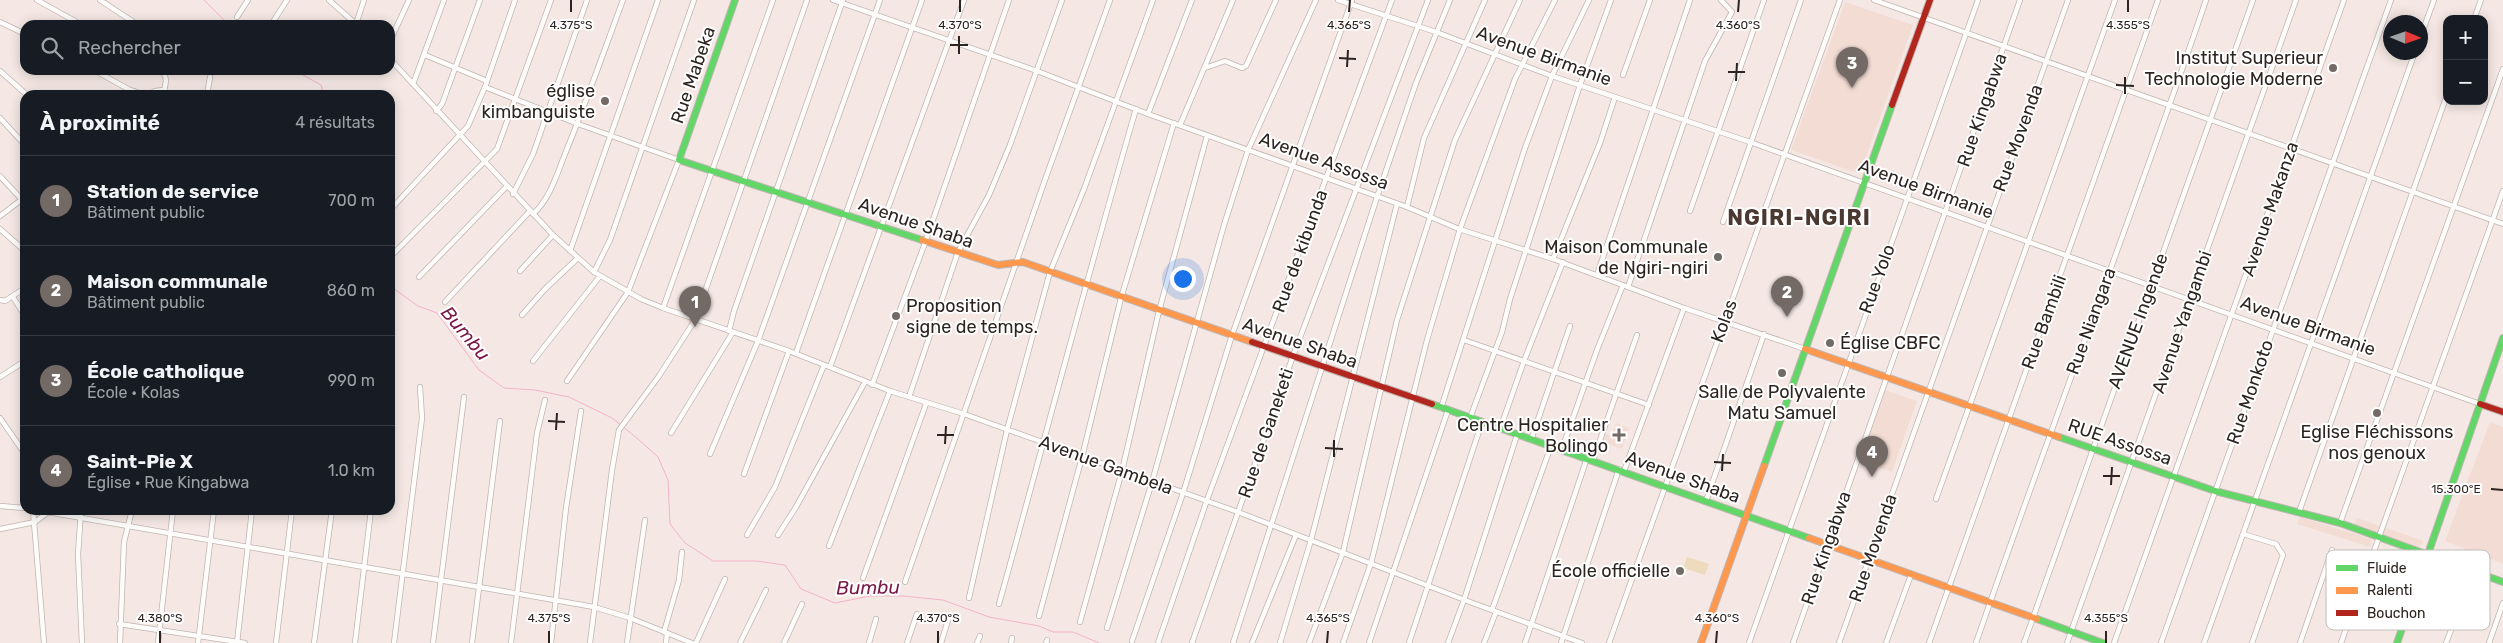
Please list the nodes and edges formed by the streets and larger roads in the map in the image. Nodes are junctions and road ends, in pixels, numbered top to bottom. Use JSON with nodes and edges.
{"nodes":[{"id":1,"x":37,"y":0,"type":"edge"},
{"id":2,"x":100,"y":0,"type":"edge"},
{"id":3,"x":248,"y":0,"type":"edge"},
{"id":4,"x":287,"y":0,"type":"edge"},
{"id":5,"x":329,"y":0,"type":"edge"},
{"id":6,"x":364,"y":0,"type":"edge"},
{"id":7,"x":409,"y":0,"type":"edge"},
{"id":8,"x":444,"y":0,"type":"edge"},
{"id":9,"x":480,"y":0,"type":"edge"},
{"id":10,"x":515,"y":0,"type":"edge"},
{"id":11,"x":552,"y":0,"type":"edge"},
{"id":12,"x":587,"y":0,"type":"edge"},
{"id":13,"x":623,"y":0,"type":"edge"},
{"id":14,"x":658,"y":0,"type":"edge"},
{"id":15,"x":694,"y":0,"type":"edge"},
{"id":16,"x":735,"y":0,"type":"edge"},
{"id":17,"x":773,"y":0,"type":"edge"},
{"id":18,"x":807,"y":0,"type":"edge"},
{"id":19,"x":833,"y":0,"type":"edge"},
{"id":20,"x":880,"y":0,"type":"edge"},
{"id":21,"x":922,"y":0,"type":"edge"},
{"id":22,"x":964,"y":0,"type":"edge"},
{"id":23,"x":1010,"y":0,"type":"edge"},
{"id":24,"x":1062,"y":0,"type":"edge"},
{"id":25,"x":1110,"y":0,"type":"edge"},
{"id":26,"x":1153,"y":0,"type":"edge"},
{"id":27,"x":1192,"y":0,"type":"edge"},
{"id":28,"x":1233,"y":0,"type":"edge"},
{"id":29,"x":1276,"y":0,"type":"edge"},
{"id":30,"x":1316,"y":0,"type":"edge"},
{"id":31,"x":1338,"y":0,"type":"edge"},
{"id":32,"x":1392,"y":0,"type":"edge"},
{"id":33,"x":1428,"y":0,"type":"edge"},
{"id":34,"x":1450,"y":0,"type":"edge"},
{"id":35,"x":1485,"y":0,"type":"edge"},
{"id":36,"x":1520,"y":0,"type":"edge"},
{"id":37,"x":1555,"y":0,"type":"edge"},
{"id":38,"x":1589,"y":0,"type":"edge"},
{"id":39,"x":1611,"y":0,"type":"edge"},
{"id":40,"x":1650,"y":0,"type":"edge"},
{"id":41,"x":1690,"y":0,"type":"edge"},
{"id":42,"x":1721,"y":0,"type":"edge"},
{"id":43,"x":1764,"y":0,"type":"edge"},
{"id":44,"x":1801,"y":0,"type":"edge"},
{"id":45,"x":1840,"y":0,"type":"edge"},
{"id":46,"x":1874,"y":0,"type":"edge"},
{"id":47,"x":1930,"y":0,"type":"edge"},
{"id":48,"x":1978,"y":0,"type":"edge"},
{"id":49,"x":2020,"y":0,"type":"edge"},
{"id":50,"x":2068,"y":0,"type":"edge"},
{"id":51,"x":2114,"y":0,"type":"edge"},
{"id":52,"x":2158,"y":0,"type":"edge"},
{"id":53,"x":2206,"y":0,"type":"edge"},
{"id":54,"x":2253,"y":0,"type":"edge"},
{"id":55,"x":2296,"y":0,"type":"edge"},
{"id":56,"x":2344,"y":0,"type":"edge"},
{"id":57,"x":2391,"y":0,"type":"edge"},
{"id":58,"x":2434,"y":0,"type":"edge"},
{"id":59,"x":2480,"y":0,"type":"edge"},
{"id":60,"x":842,"y":2,"type":"edge"},
{"id":61,"x":1351,"y":2,"type":"edge"},
{"id":62,"x":1883,"y":2,"type":"edge"},
{"id":63,"x":875,"y":14,"type":"junction"},
{"id":64,"x":2475,"y":15,"type":"edge"},
{"id":65,"x":1386,"y":16,"type":"junction"},
{"id":66,"x":2428,"y":16,"type":"edge"},
{"id":67,"x":237,"y":17,"type":"dead end"},
{"id":68,"x":1923,"y":18,"type":"junction"},
{"id":69,"x":73,"y":20,"type":"edge"},
{"id":70,"x":130,"y":20,"type":"edge"},
{"id":71,"x":274,"y":20,"type":"edge"},
{"id":72,"x":352,"y":20,"type":"edge"},
{"id":73,"x":357,"y":20,"type":"edge"},
{"id":74,"x":0,"y":22,"type":"edge"},
{"id":75,"x":1418,"y":26,"type":"junction"},
{"id":76,"x":913,"y":28,"type":"junction"},
{"id":77,"x":395,"y":30,"type":"edge"},
{"id":78,"x":20,"y":32,"type":"edge"},
{"id":79,"x":1436,"y":32,"type":"junction"},
{"id":80,"x":1966,"y":33,"type":"junction"},
{"id":81,"x":950,"y":40,"type":"junction"},
{"id":82,"x":1466,"y":44,"type":"junction"},
{"id":83,"x":2004,"y":47,"type":"junction"},
{"id":84,"x":990,"y":54,"type":"junction"},
{"id":85,"x":1496,"y":54,"type":"junction"},
{"id":86,"x":425,"y":55,"type":"junction"},
{"id":87,"x":2412,"y":60,"type":"edge"},
{"id":88,"x":2046,"y":62,"type":"junction"},
{"id":89,"x":1523,"y":63,"type":"junction"},
{"id":90,"x":395,"y":64,"type":"edge"},
{"id":91,"x":1205,"y":68,"type":"junction"},
{"id":92,"x":455,"y":69,"type":"junction"},
{"id":93,"x":2503,"y":69,"type":"edge"},
{"id":94,"x":1037,"y":70,"type":"junction"},
{"id":95,"x":0,"y":71,"type":"edge"},
{"id":96,"x":103,"y":75,"type":"edge"},
{"id":97,"x":165,"y":75,"type":"edge"},
{"id":98,"x":1552,"y":76,"type":"junction"},
{"id":99,"x":1623,"y":76,"type":"dead end"},
{"id":100,"x":2087,"y":76,"type":"junction"},
{"id":101,"x":210,"y":77,"type":"dead end"},
{"id":102,"x":487,"y":81,"type":"junction"},
{"id":103,"x":413,"y":84,"type":"junction"},
{"id":104,"x":1580,"y":85,"type":"junction"},
{"id":105,"x":1079,"y":86,"type":"junction"},
{"id":106,"x":485,"y":87,"type":"junction"},
{"id":107,"x":21,"y":90,"type":"edge"},
{"id":108,"x":131,"y":90,"type":"edge"},
{"id":109,"x":164,"y":90,"type":"edge"},
{"id":110,"x":207,"y":90,"type":"edge"},
{"id":111,"x":2126,"y":90,"type":"junction"},
{"id":112,"x":1616,"y":97,"type":"junction"},
{"id":113,"x":517,"y":98,"type":"junction"},
{"id":114,"x":1116,"y":101,"type":"junction"},
{"id":115,"x":2443,"y":105,"type":"edge"},
{"id":116,"x":2170,"y":106,"type":"junction"},
{"id":117,"x":1136,"y":109,"type":"junction"},
{"id":118,"x":1654,"y":109,"type":"junction"},
{"id":119,"x":436,"y":112,"type":"junction"},
{"id":120,"x":547,"y":112,"type":"junction"},
{"id":121,"x":1148,"y":114,"type":"junction"},
{"id":122,"x":0,"y":118,"type":"edge"},
{"id":123,"x":1685,"y":120,"type":"junction"},
{"id":124,"x":2210,"y":120,"type":"junction"},
{"id":125,"x":1174,"y":123,"type":"junction"},
{"id":126,"x":578,"y":124,"type":"junction"},
{"id":127,"x":1180,"y":125,"type":"junction"},
{"id":128,"x":1718,"y":132,"type":"junction"},
{"id":129,"x":2248,"y":133,"type":"junction"},
{"id":130,"x":462,"y":136,"type":"junction"},
{"id":131,"x":610,"y":136,"type":"junction"},
{"id":132,"x":1207,"y":136,"type":"junction"},
{"id":133,"x":20,"y":140,"type":"edge"},
{"id":134,"x":1750,"y":142,"type":"junction"},
{"id":135,"x":642,"y":148,"type":"junction"},
{"id":136,"x":2290,"y":148,"type":"junction"},
{"id":137,"x":1248,"y":150,"type":"junction"},
{"id":138,"x":1784,"y":154,"type":"junction"},
{"id":139,"x":679,"y":160,"type":"junction"},
{"id":140,"x":484,"y":161,"type":"junction"},
{"id":141,"x":2332,"y":163,"type":"junction"},
{"id":142,"x":1291,"y":166,"type":"junction"},
{"id":143,"x":712,"y":171,"type":"junction"},
{"id":144,"x":0,"y":176,"type":"edge"},
{"id":145,"x":1326,"y":177,"type":"junction"},
{"id":146,"x":2371,"y":177,"type":"junction"},
{"id":147,"x":744,"y":181,"type":"junction"},
{"id":148,"x":1865,"y":183,"type":"junction"},
{"id":149,"x":507,"y":186,"type":"junction"},
{"id":150,"x":1356,"y":188,"type":"junction"},
{"id":151,"x":2503,"y":190,"type":"edge"},
{"id":152,"x":775,"y":191,"type":"junction"},
{"id":153,"x":2413,"y":192,"type":"junction"},
{"id":154,"x":513,"y":194,"type":"junction"},
{"id":155,"x":20,"y":196,"type":"edge"},
{"id":156,"x":1377,"y":197,"type":"junction"},
{"id":157,"x":1906,"y":197,"type":"junction"},
{"id":158,"x":808,"y":202,"type":"junction"},
{"id":159,"x":20,"y":203,"type":"edge"},
{"id":160,"x":1397,"y":204,"type":"junction"},
{"id":161,"x":395,"y":205,"type":"edge"},
{"id":162,"x":2454,"y":206,"type":"junction"},
{"id":163,"x":1407,"y":207,"type":"junction"},
{"id":164,"x":1690,"y":211,"type":"dead end"},
{"id":165,"x":532,"y":212,"type":"junction"},
{"id":166,"x":1946,"y":212,"type":"junction"},
{"id":167,"x":845,"y":214,"type":"junction"},
{"id":168,"x":0,"y":216,"type":"edge"},
{"id":169,"x":1430,"y":218,"type":"junction"},
{"id":170,"x":2492,"y":220,"type":"junction"},
{"id":171,"x":1723,"y":222,"type":"dead end"},
{"id":172,"x":2503,"y":224,"type":"edge"},
{"id":173,"x":882,"y":227,"type":"junction"},
{"id":174,"x":1986,"y":227,"type":"junction"},
{"id":175,"x":0,"y":229,"type":"edge"},
{"id":176,"x":1460,"y":229,"type":"junction"},
{"id":177,"x":552,"y":235,"type":"junction"},
{"id":178,"x":1496,"y":240,"type":"junction"},
{"id":179,"x":2028,"y":242,"type":"junction"},
{"id":180,"x":925,"y":243,"type":"junction"},
{"id":181,"x":20,"y":247,"type":"edge"},
{"id":182,"x":1527,"y":250,"type":"junction"},
{"id":183,"x":570,"y":251,"type":"junction"},
{"id":184,"x":395,"y":252,"type":"edge"},
{"id":185,"x":958,"y":252,"type":"junction"},
{"id":186,"x":2068,"y":256,"type":"junction"},
{"id":187,"x":578,"y":258,"type":"junction"},
{"id":188,"x":1553,"y":259,"type":"junction"},
{"id":189,"x":1016,"y":262,"type":"junction"},
{"id":190,"x":1563,"y":262,"type":"junction"},
{"id":191,"x":520,"y":271,"type":"dead end"},
{"id":192,"x":594,"y":272,"type":"junction"},
{"id":193,"x":1050,"y":272,"type":"junction"},
{"id":194,"x":2110,"y":272,"type":"junction"},
{"id":195,"x":1597,"y":275,"type":"junction"},
{"id":196,"x":600,"y":276,"type":"junction"},
{"id":197,"x":419,"y":277,"type":"dead end"},
{"id":198,"x":1084,"y":285,"type":"junction"},
{"id":199,"x":1625,"y":286,"type":"junction"},
{"id":200,"x":2151,"y":286,"type":"junction"},
{"id":201,"x":20,"y":292,"type":"edge"},
{"id":202,"x":628,"y":292,"type":"junction"},
{"id":203,"x":13,"y":297,"type":"junction"},
{"id":204,"x":1120,"y":298,"type":"junction"},
{"id":205,"x":2189,"y":299,"type":"junction"},
{"id":206,"x":0,"y":300,"type":"edge"},
{"id":207,"x":445,"y":302,"type":"dead end"},
{"id":208,"x":20,"y":308,"type":"edge"},
{"id":209,"x":663,"y":308,"type":"junction"},
{"id":210,"x":1684,"y":308,"type":"junction"},
{"id":211,"x":1160,"y":311,"type":"junction"},
{"id":212,"x":2233,"y":314,"type":"junction"},
{"id":213,"x":522,"y":315,"type":"dead end"},
{"id":214,"x":695,"y":320,"type":"junction"},
{"id":215,"x":1724,"y":322,"type":"junction"},
{"id":216,"x":1195,"y":323,"type":"junction"},
{"id":217,"x":1570,"y":326,"type":"dead end"},
{"id":218,"x":2272,"y":329,"type":"junction"},
{"id":219,"x":731,"y":332,"type":"junction"},
{"id":220,"x":1764,"y":334,"type":"junction"},
{"id":221,"x":1232,"y":335,"type":"junction"},
{"id":222,"x":1637,"y":335,"type":"dead end"},
{"id":223,"x":2503,"y":338,"type":"edge"},
{"id":224,"x":1464,"y":340,"type":"junction"},
{"id":225,"x":758,"y":341,"type":"junction"},
{"id":226,"x":2312,"y":342,"type":"junction"},
{"id":227,"x":1264,"y":346,"type":"junction"},
{"id":228,"x":1805,"y":349,"type":"junction"},
{"id":229,"x":1495,"y":350,"type":"junction"},
{"id":230,"x":789,"y":351,"type":"junction"},
{"id":231,"x":796,"y":354,"type":"junction"},
{"id":232,"x":1293,"y":356,"type":"junction"},
{"id":233,"x":2352,"y":358,"type":"junction"},
{"id":234,"x":1524,"y":360,"type":"junction"},
{"id":235,"x":533,"y":362,"type":"dead end"},
{"id":236,"x":20,"y":364,"type":"edge"},
{"id":237,"x":1847,"y":364,"type":"junction"},
{"id":238,"x":824,"y":365,"type":"junction"},
{"id":239,"x":1321,"y":366,"type":"junction"},
{"id":240,"x":830,"y":367,"type":"junction"},
{"id":241,"x":1554,"y":371,"type":"junction"},
{"id":242,"x":2394,"y":372,"type":"junction"},
{"id":243,"x":1352,"y":376,"type":"junction"},
{"id":244,"x":0,"y":377,"type":"edge"},
{"id":245,"x":1885,"y":378,"type":"junction"},
{"id":246,"x":567,"y":381,"type":"dead end"},
{"id":247,"x":864,"y":382,"type":"junction"},
{"id":248,"x":1585,"y":382,"type":"junction"},
{"id":249,"x":872,"y":385,"type":"junction"},
{"id":250,"x":2433,"y":385,"type":"junction"},
{"id":251,"x":420,"y":387,"type":"dead end"},
{"id":252,"x":1381,"y":387,"type":"junction"},
{"id":253,"x":890,"y":392,"type":"junction"},
{"id":254,"x":1617,"y":393,"type":"junction"},
{"id":255,"x":1928,"y":393,"type":"junction"},
{"id":256,"x":464,"y":397,"type":"dead end"},
{"id":257,"x":909,"y":397,"type":"junction"},
{"id":258,"x":1413,"y":398,"type":"junction"},
{"id":259,"x":545,"y":400,"type":"dead end"},
{"id":260,"x":926,"y":404,"type":"junction"},
{"id":261,"x":1649,"y":404,"type":"junction"},
{"id":262,"x":2480,"y":404,"type":"junction"},
{"id":263,"x":1970,"y":408,"type":"junction"},
{"id":264,"x":1444,"y":409,"type":"junction"},
{"id":265,"x":581,"y":411,"type":"dead end"},
{"id":266,"x":2503,"y":412,"type":"edge"},
{"id":267,"x":964,"y":414,"type":"junction"},
{"id":268,"x":0,"y":418,"type":"edge"},
{"id":269,"x":1470,"y":418,"type":"junction"},
{"id":270,"x":500,"y":421,"type":"dead end"},
{"id":271,"x":2008,"y":421,"type":"junction"},
{"id":272,"x":1482,"y":422,"type":"junction"},
{"id":273,"x":1500,"y":429,"type":"junction"},
{"id":274,"x":1007,"y":430,"type":"junction"},
{"id":275,"x":672,"y":433,"type":"dead end"},
{"id":276,"x":2049,"y":434,"type":"junction"},
{"id":277,"x":1517,"y":435,"type":"junction"},
{"id":278,"x":1531,"y":440,"type":"junction"},
{"id":279,"x":1044,"y":443,"type":"junction"},
{"id":280,"x":1551,"y":446,"type":"junction"},
{"id":281,"x":20,"y":447,"type":"edge"},
{"id":282,"x":2093,"y":447,"type":"junction"},
{"id":283,"x":1562,"y":449,"type":"junction"},
{"id":284,"x":710,"y":454,"type":"dead end"},
{"id":285,"x":1082,"y":457,"type":"junction"},
{"id":286,"x":1590,"y":459,"type":"junction"},
{"id":287,"x":2132,"y":461,"type":"junction"},
{"id":288,"x":1622,"y":470,"type":"junction"},
{"id":289,"x":1122,"y":471,"type":"junction"},
{"id":290,"x":744,"y":474,"type":"dead end"},
{"id":291,"x":2174,"y":476,"type":"junction"},
{"id":292,"x":1152,"y":482,"type":"junction"},
{"id":293,"x":1666,"y":487,"type":"junction"},
{"id":294,"x":2215,"y":491,"type":"junction"},
{"id":295,"x":1183,"y":493,"type":"junction"},
{"id":296,"x":1936,"y":499,"type":"dead end"},
{"id":297,"x":1206,"y":500,"type":"junction"},
{"id":298,"x":1706,"y":501,"type":"junction"},
{"id":299,"x":2254,"y":502,"type":"junction"},
{"id":300,"x":0,"y":506,"type":"edge"},
{"id":301,"x":20,"y":508,"type":"edge"},
{"id":302,"x":1238,"y":512,"type":"junction"},
{"id":303,"x":2299,"y":512,"type":"junction"},
{"id":304,"x":35,"y":515,"type":"edge"},
{"id":305,"x":44,"y":515,"type":"edge"},
{"id":306,"x":64,"y":515,"type":"edge"},
{"id":307,"x":131,"y":515,"type":"edge"},
{"id":308,"x":173,"y":515,"type":"edge"},
{"id":309,"x":214,"y":515,"type":"edge"},
{"id":310,"x":251,"y":515,"type":"edge"},
{"id":311,"x":291,"y":515,"type":"edge"},
{"id":312,"x":331,"y":515,"type":"edge"},
{"id":313,"x":370,"y":515,"type":"edge"},
{"id":314,"x":1745,"y":515,"type":"junction"},
{"id":315,"x":80,"y":517,"type":"junction"},
{"id":316,"x":645,"y":520,"type":"dead end"},
{"id":317,"x":35,"y":522,"type":"junction"},
{"id":318,"x":2340,"y":523,"type":"junction"},
{"id":319,"x":1271,"y":524,"type":"junction"},
{"id":320,"x":129,"y":526,"type":"junction"},
{"id":321,"x":0,"y":529,"type":"edge"},
{"id":322,"x":1789,"y":531,"type":"junction"},
{"id":323,"x":170,"y":533,"type":"junction"},
{"id":324,"x":2243,"y":534,"type":"junction"},
{"id":325,"x":746,"y":535,"type":"dead end"},
{"id":326,"x":778,"y":535,"type":"dead end"},
{"id":327,"x":1296,"y":535,"type":"junction"},
{"id":328,"x":2378,"y":537,"type":"junction"},
{"id":329,"x":211,"y":540,"type":"junction"},
{"id":330,"x":1311,"y":540,"type":"junction"},
{"id":331,"x":1827,"y":544,"type":"junction"},
{"id":332,"x":248,"y":546,"type":"junction"},
{"id":333,"x":829,"y":546,"type":"dead end"},
{"id":334,"x":2373,"y":550,"type":"edge"},
{"id":335,"x":2416,"y":550,"type":"edge"},
{"id":336,"x":2429,"y":550,"type":"edge"},
{"id":337,"x":682,"y":552,"type":"dead end"},
{"id":338,"x":1342,"y":552,"type":"junction"},
{"id":339,"x":287,"y":553,"type":"junction"},
{"id":340,"x":1868,"y":559,"type":"junction"},
{"id":341,"x":325,"y":560,"type":"junction"},
{"id":342,"x":1371,"y":563,"type":"junction"},
{"id":343,"x":365,"y":566,"type":"junction"},
{"id":344,"x":2326,"y":567,"type":"edge"},
{"id":345,"x":1394,"y":573,"type":"junction"},
{"id":346,"x":402,"y":574,"type":"junction"},
{"id":347,"x":1911,"y":575,"type":"junction"},
{"id":348,"x":2490,"y":577,"type":"edge"},
{"id":349,"x":863,"y":578,"type":"dead end"},
{"id":350,"x":725,"y":579,"type":"dead end"},
{"id":351,"x":441,"y":582,"type":"junction"},
{"id":352,"x":905,"y":582,"type":"dead end"},
{"id":353,"x":2503,"y":582,"type":"edge"},
{"id":354,"x":1428,"y":586,"type":"junction"},
{"id":355,"x":479,"y":588,"type":"junction"},
{"id":356,"x":1949,"y":588,"type":"junction"},
{"id":357,"x":766,"y":590,"type":"dead end"},
{"id":358,"x":517,"y":594,"type":"junction"},
{"id":359,"x":969,"y":598,"type":"dead end"},
{"id":360,"x":557,"y":600,"type":"junction"},
{"id":361,"x":1464,"y":600,"type":"junction"},
{"id":362,"x":1990,"y":602,"type":"junction"},
{"id":363,"x":2503,"y":603,"type":"edge"},
{"id":364,"x":802,"y":604,"type":"dead end"},
{"id":365,"x":999,"y":604,"type":"dead end"},
{"id":366,"x":594,"y":606,"type":"junction"},
{"id":367,"x":1494,"y":611,"type":"junction"},
{"id":368,"x":917,"y":614,"type":"dead end"},
{"id":369,"x":1039,"y":616,"type":"dead end"},
{"id":370,"x":949,"y":617,"type":"dead end"},
{"id":371,"x":630,"y":618,"type":"junction"},
{"id":372,"x":2033,"y":618,"type":"junction"},
{"id":373,"x":876,"y":619,"type":"dead end"},
{"id":374,"x":1080,"y":622,"type":"dead end"},
{"id":375,"x":119,"y":624,"type":"junction"},
{"id":376,"x":2496,"y":624,"type":"junction"},
{"id":377,"x":1532,"y":625,"type":"junction"},
{"id":378,"x":2503,"y":626,"type":"edge"},
{"id":379,"x":1107,"y":628,"type":"dead end"},
{"id":380,"x":159,"y":630,"type":"junction"},
{"id":381,"x":2346,"y":630,"type":"edge"},
{"id":382,"x":2402,"y":630,"type":"edge"},
{"id":383,"x":2451,"y":630,"type":"edge"},
{"id":384,"x":2072,"y":631,"type":"junction"},
{"id":385,"x":666,"y":632,"type":"junction"},
{"id":386,"x":980,"y":636,"type":"dead end"},
{"id":387,"x":1563,"y":636,"type":"junction"},
{"id":388,"x":199,"y":637,"type":"junction"},
{"id":389,"x":1132,"y":641,"type":"dead end"},
{"id":390,"x":237,"y":642,"type":"edge"},
{"id":391,"x":44,"y":643,"type":"edge"},
{"id":392,"x":82,"y":643,"type":"edge"},
{"id":393,"x":120,"y":643,"type":"edge"},
{"id":394,"x":158,"y":643,"type":"edge"},
{"id":395,"x":198,"y":643,"type":"edge"},
{"id":396,"x":245,"y":643,"type":"edge"},
{"id":397,"x":276,"y":643,"type":"edge"},
{"id":398,"x":314,"y":643,"type":"edge"},
{"id":399,"x":355,"y":643,"type":"edge"},
{"id":400,"x":394,"y":643,"type":"edge"},
{"id":401,"x":433,"y":643,"type":"edge"},
{"id":402,"x":472,"y":643,"type":"edge"},
{"id":403,"x":511,"y":643,"type":"edge"},
{"id":404,"x":551,"y":643,"type":"edge"},
{"id":405,"x":590,"y":643,"type":"edge"},
{"id":406,"x":627,"y":643,"type":"edge"},
{"id":407,"x":666,"y":643,"type":"edge"},
{"id":408,"x":692,"y":643,"type":"edge"},
{"id":409,"x":696,"y":643,"type":"edge"},
{"id":410,"x":740,"y":643,"type":"edge"},
{"id":411,"x":784,"y":643,"type":"edge"},
{"id":412,"x":869,"y":643,"type":"edge"},
{"id":413,"x":907,"y":643,"type":"edge"},
{"id":414,"x":941,"y":643,"type":"edge"},
{"id":415,"x":977,"y":643,"type":"edge"},
{"id":416,"x":1158,"y":643,"type":"edge"},
{"id":417,"x":1192,"y":643,"type":"edge"},
{"id":418,"x":1233,"y":643,"type":"edge"},
{"id":419,"x":1252,"y":643,"type":"edge"},
{"id":420,"x":1280,"y":643,"type":"edge"},
{"id":421,"x":1309,"y":643,"type":"edge"},
{"id":422,"x":1343,"y":643,"type":"edge"},
{"id":423,"x":1369,"y":643,"type":"edge"},
{"id":424,"x":1409,"y":643,"type":"edge"},
{"id":425,"x":1448,"y":643,"type":"edge"},
{"id":426,"x":1484,"y":643,"type":"edge"},
{"id":427,"x":1525,"y":643,"type":"edge"},
{"id":428,"x":1561,"y":643,"type":"edge"},
{"id":429,"x":1582,"y":643,"type":"edge"},
{"id":430,"x":1609,"y":643,"type":"edge"},
{"id":431,"x":1701,"y":643,"type":"edge"},
{"id":432,"x":1749,"y":643,"type":"edge"},
{"id":433,"x":1792,"y":643,"type":"edge"},
{"id":434,"x":1840,"y":643,"type":"edge"},
{"id":435,"x":1886,"y":643,"type":"edge"},
{"id":436,"x":1929,"y":643,"type":"edge"},
{"id":437,"x":1976,"y":643,"type":"edge"},
{"id":438,"x":2024,"y":643,"type":"edge"},
{"id":439,"x":2068,"y":643,"type":"edge"},
{"id":440,"x":2103,"y":643,"type":"edge"},
{"id":441,"x":2114,"y":643,"type":"edge"},
{"id":442,"x":2161,"y":643,"type":"edge"},
{"id":443,"x":2204,"y":643,"type":"edge"},
{"id":444,"x":2252,"y":643,"type":"edge"},
{"id":445,"x":2300,"y":643,"type":"edge"},
{"id":446,"x":2341,"y":643,"type":"edge"},
{"id":447,"x":2397,"y":643,"type":"edge"},
{"id":448,"x":2446,"y":643,"type":"edge"},
{"id":449,"x":2489,"y":643,"type":"edge"}],
"edges":[{"from":1,"to":69,"type":"street"},
{"from":2,"to":70,"type":"street"},
{"from":3,"to":67,"type":"street"},
{"from":4,"to":71,"type":"street"},
{"from":5,"to":72,"type":"street"},
{"from":6,"to":73,"type":"street"},
{"from":7,"to":77,"type":"street"},
{"from":8,"to":86,"type":"street"},
{"from":9,"to":92,"type":"street"},
{"from":10,"to":102,"type":"street"},
{"from":11,"to":113,"type":"street"},
{"from":12,"to":120,"type":"street"},
{"from":13,"to":126,"type":"street"},
{"from":14,"to":131,"type":"street"},
{"from":15,"to":135,"type":"street"},
{"from":16,"to":139,"type":"street","name":"Rue Mabeka"},
{"from":17,"to":143,"type":"street"},
{"from":18,"to":147,"type":"street"},
{"from":19,"to":60,"type":"street","name":"Avenue Assossa"},
{"from":20,"to":63,"type":"street"},
{"from":21,"to":76,"type":"street"},
{"from":22,"to":81,"type":"street"},
{"from":23,"to":84,"type":"street"},
{"from":24,"to":94,"type":"street"},
{"from":25,"to":105,"type":"street"},
{"from":26,"to":114,"type":"street"},
{"from":27,"to":121,"type":"street"},
{"from":28,"to":91,"type":"street"},
{"from":29,"to":91,"type":"street"},
{"from":30,"to":137,"type":"street"},
{"from":31,"to":61,"type":"street","name":"Avenue Birmanie"},
{"from":32,"to":65,"type":"street","name":"Rue de kibunda"},
{"from":33,"to":75,"type":"street","name":"Rue de Ganeketi"},
{"from":34,"to":79,"type":"street"},
{"from":35,"to":82,"type":"street"},
{"from":36,"to":85,"type":"street"},
{"from":37,"to":89,"type":"street"},
{"from":38,"to":98,"type":"street"},
{"from":39,"to":104,"type":"street"},
{"from":40,"to":99,"type":"street"},
{"from":41,"to":118,"type":"street"},
{"from":42,"to":123,"type":"street"},
{"from":43,"to":128,"type":"street"},
{"from":44,"to":134,"type":"street"},
{"from":45,"to":138,"type":"street","name":"Kolas"},
{"from":46,"to":62,"type":"street"},
{"from":47,"to":68,"type":"street"},
{"from":48,"to":80,"type":"street","name":"Rue Yolo"},
{"from":49,"to":83,"type":"street","name":"Rue Kingabwa"},
{"from":50,"to":88,"type":"street","name":"Rue Movenda"},
{"from":51,"to":100,"type":"street"},
{"from":52,"to":111,"type":"street","name":"Rue Bambili"},
{"from":53,"to":116,"type":"street","name":"Rue Niangara"},
{"from":54,"to":124,"type":"street","name":"AVENUE Ingende"},
{"from":55,"to":129,"type":"street","name":"Avenue Yangambi"},
{"from":56,"to":136,"type":"street","name":"Avenue Makanza"},
{"from":57,"to":141,"type":"street","name":"Rue Monkoto"},
{"from":58,"to":66,"type":"street"},
{"from":59,"to":64,"type":"street"},
{"from":60,"to":63,"type":"street","name":"Avenue Assossa"},
{"from":60,"to":152,"type":"street"},
{"from":61,"to":65,"type":"street","name":"Avenue Birmanie"},
{"from":61,"to":142,"type":"street"},
{"from":62,"to":68,"type":"street"},
{"from":63,"to":76,"type":"street","name":"Avenue Assossa"},
{"from":63,"to":158,"type":"street"},
{"from":65,"to":75,"type":"street","name":"Avenue Birmanie"},
{"from":65,"to":145,"type":"street","name":"Rue de kibunda"},
{"from":68,"to":80,"type":"street"},
{"from":68,"to":148,"type":"street"},
{"from":74,"to":78,"type":"street"},
{"from":75,"to":79,"type":"street","name":"Avenue Birmanie"},
{"from":75,"to":150,"type":"street","name":"Rue de Ganeketi"},
{"from":76,"to":81,"type":"street","name":"Avenue Assossa"},
{"from":76,"to":167,"type":"street"},
{"from":79,"to":82,"type":"street","name":"Avenue Birmanie"},
{"from":79,"to":156,"type":"street"},
{"from":80,"to":83,"type":"street"},
{"from":80,"to":157,"type":"street","name":"Rue Yolo"},
{"from":81,"to":84,"type":"street","name":"Avenue Assossa"},
{"from":81,"to":173,"type":"street"},
{"from":82,"to":85,"type":"street","name":"Avenue Birmanie"},
{"from":82,"to":163,"type":"street"},
{"from":83,"to":88,"type":"street"},
{"from":83,"to":166,"type":"street","name":"Rue Kingabwa"},
{"from":84,"to":94,"type":"street","name":"Avenue Assossa"},
{"from":84,"to":180,"type":"street"},
{"from":85,"to":89,"type":"street","name":"Avenue Birmanie"},
{"from":85,"to":169,"type":"street"},
{"from":86,"to":92,"type":"street"},
{"from":86,"to":103,"type":"street"},
{"from":87,"to":146,"type":"street"},
{"from":88,"to":100,"type":"street"},
{"from":88,"to":174,"type":"street","name":"Rue Movenda"},
{"from":89,"to":98,"type":"street","name":"Avenue Birmanie"},
{"from":89,"to":176,"type":"street"},
{"from":90,"to":103,"type":"street","name":"Avenue Gambela"},
{"from":91,"to":127,"type":"street"},
{"from":92,"to":102,"type":"street"},
{"from":92,"to":119,"type":"street"},
{"from":93,"to":162,"type":"street"},
{"from":94,"to":105,"type":"street","name":"Avenue Assossa"},
{"from":94,"to":185,"type":"street"},
{"from":95,"to":107,"type":"street"},
{"from":96,"to":108,"type":"street"},
{"from":97,"to":109,"type":"street"},
{"from":98,"to":104,"type":"street","name":"Avenue Birmanie"},
{"from":98,"to":178,"type":"street"},
{"from":100,"to":111,"type":"street"},
{"from":100,"to":179,"type":"street"},
{"from":101,"to":110,"type":"street"},
{"from":102,"to":106,"type":"street"},
{"from":103,"to":119,"type":"street","name":"Avenue Gambela"},
{"from":104,"to":112,"type":"street","name":"Avenue Birmanie"},
{"from":104,"to":182,"type":"street"},
{"from":105,"to":114,"type":"street","name":"Avenue Assossa"},
{"from":105,"to":189,"type":"street"},
{"from":106,"to":113,"type":"street","name":"Avenue Shaba"},
{"from":106,"to":130,"type":"street"},
{"from":111,"to":116,"type":"street"},
{"from":111,"to":186,"type":"street","name":"Rue Bambili"},
{"from":112,"to":118,"type":"street","name":"Avenue Birmanie"},
{"from":112,"to":188,"type":"street"},
{"from":113,"to":120,"type":"street","name":"Avenue Shaba"},
{"from":113,"to":140,"type":"street"},
{"from":114,"to":117,"type":"street","name":"Avenue Assossa"},
{"from":114,"to":193,"type":"street"},
{"from":115,"to":153,"type":"street"},
{"from":116,"to":124,"type":"street"},
{"from":116,"to":194,"type":"street","name":"Rue Niangara"},
{"from":117,"to":121,"type":"street","name":"Avenue Assossa"},
{"from":117,"to":198,"type":"street"},
{"from":118,"to":123,"type":"street","name":"Avenue Birmanie"},
{"from":118,"to":195,"type":"street"},
{"from":119,"to":130,"type":"street","name":"Avenue Gambela"},
{"from":120,"to":126,"type":"street","name":"Avenue Shaba"},
{"from":120,"to":154,"type":"street"},
{"from":121,"to":125,"type":"street","name":"Avenue Assossa"},
{"from":122,"to":133,"type":"street"},
{"from":123,"to":128,"type":"street","name":"Avenue Birmanie"},
{"from":123,"to":199,"type":"street"},
{"from":124,"to":129,"type":"street"},
{"from":124,"to":200,"type":"street","name":"AVENUE Ingende"},
{"from":125,"to":127,"type":"street","name":"Avenue Assossa"},
{"from":125,"to":204,"type":"street"},
{"from":126,"to":131,"type":"street","name":"Avenue Shaba"},
{"from":126,"to":165,"type":"street"},
{"from":127,"to":132,"type":"street","name":"Avenue Assossa"},
{"from":128,"to":134,"type":"street","name":"Avenue Birmanie"},
{"from":128,"to":164,"type":"street"},
{"from":129,"to":136,"type":"street"},
{"from":129,"to":205,"type":"street","name":"Avenue Yangambi"},
{"from":130,"to":140,"type":"street","name":"Avenue Gambela"},
{"from":130,"to":161,"type":"street"},
{"from":131,"to":135,"type":"street","name":"Avenue Shaba"},
{"from":131,"to":183,"type":"street"},
{"from":132,"to":137,"type":"street","name":"Avenue Assossa"},
{"from":132,"to":211,"type":"street"},
{"from":134,"to":138,"type":"street","name":"Avenue Birmanie"},
{"from":134,"to":171,"type":"street"},
{"from":135,"to":139,"type":"street","name":"Avenue Shaba"},
{"from":135,"to":192,"type":"street"},
{"from":136,"to":141,"type":"street"},
{"from":136,"to":212,"type":"street","name":"Avenue Makanza"},
{"from":137,"to":142,"type":"street","name":"Avenue Assossa"},
{"from":137,"to":216,"type":"street"},
{"from":138,"to":148,"type":"street","name":"Avenue Birmanie"},
{"from":138,"to":215,"type":"street","name":"Kolas"},
{"from":139,"to":143,"type":"street","name":"Avenue Shaba"},
{"from":139,"to":202,"type":"street"},
{"from":140,"to":149,"type":"street","name":"Avenue Gambela"},
{"from":140,"to":184,"type":"street"},
{"from":141,"to":146,"type":"street"},
{"from":141,"to":218,"type":"street","name":"Rue Monkoto"},
{"from":142,"to":145,"type":"street","name":"Avenue Assossa"},
{"from":142,"to":221,"type":"street"},
{"from":143,"to":147,"type":"street","name":"Avenue Shaba"},
{"from":143,"to":209,"type":"street"},
{"from":144,"to":155,"type":"street"},
{"from":145,"to":150,"type":"street","name":"Avenue Assossa"},
{"from":145,"to":227,"type":"street","name":"Rue de kibunda"},
{"from":146,"to":153,"type":"street"},
{"from":146,"to":226,"type":"street"},
{"from":147,"to":152,"type":"street","name":"Avenue Shaba"},
{"from":147,"to":214,"type":"street"},
{"from":148,"to":157,"type":"street","name":"Avenue Birmanie"},
{"from":148,"to":228,"type":"street"},
{"from":149,"to":154,"type":"street","name":"Avenue Gambela"},
{"from":149,"to":197,"type":"street"},
{"from":150,"to":156,"type":"street","name":"Avenue Assossa"},
{"from":150,"to":232,"type":"street","name":"Rue de Ganeketi"},
{"from":151,"to":170,"type":"street"},
{"from":152,"to":158,"type":"street","name":"Avenue Shaba"},
{"from":152,"to":219,"type":"street"},
{"from":153,"to":162,"type":"street"},
{"from":153,"to":233,"type":"street"},
{"from":154,"to":165,"type":"street","name":"Avenue Gambela"},
{"from":156,"to":160,"type":"street","name":"Avenue Assossa"},
{"from":156,"to":239,"type":"street"},
{"from":157,"to":166,"type":"street","name":"Avenue Birmanie"},
{"from":157,"to":237,"type":"street","name":"Rue Yolo"},
{"from":158,"to":167,"type":"street","name":"Avenue Shaba"},
{"from":158,"to":225,"type":"street"},
{"from":159,"to":168,"type":"street"},
{"from":160,"to":163,"type":"street","name":"Avenue Assossa"},
{"from":160,"to":243,"type":"street"},
{"from":162,"to":170,"type":"street"},
{"from":162,"to":242,"type":"street"},
{"from":163,"to":169,"type":"street","name":"Avenue Assossa"},
{"from":165,"to":177,"type":"street","name":"Avenue Gambela"},
{"from":165,"to":207,"type":"street"},
{"from":166,"to":174,"type":"street","name":"Avenue Birmanie"},
{"from":166,"to":245,"type":"street","name":"Rue Kingabwa"},
{"from":167,"to":173,"type":"street","name":"Avenue Shaba"},
{"from":167,"to":231,"type":"street"},
{"from":169,"to":176,"type":"street","name":"Avenue Assossa"},
{"from":169,"to":252,"type":"street"},
{"from":170,"to":172,"type":"street"},
{"from":170,"to":250,"type":"street"},
{"from":173,"to":180,"type":"street","name":"Avenue Shaba"},
{"from":173,"to":240,"type":"street"},
{"from":174,"to":179,"type":"street","name":"Avenue Birmanie"},
{"from":174,"to":255,"type":"street","name":"Rue Movenda"},
{"from":175,"to":181,"type":"street"},
{"from":176,"to":178,"type":"street","name":"Avenue Assossa"},
{"from":176,"to":258,"type":"street"},
{"from":177,"to":183,"type":"street","name":"Avenue Gambela"},
{"from":177,"to":191,"type":"street"},
{"from":178,"to":182,"type":"street","name":"Avenue Assossa"},
{"from":178,"to":224,"type":"street"},
{"from":179,"to":186,"type":"street","name":"Avenue Birmanie"},
{"from":179,"to":263,"type":"street"},
{"from":180,"to":185,"type":"street","name":"Avenue Shaba"},
{"from":180,"to":249,"type":"street"},
{"from":182,"to":188,"type":"street","name":"Avenue Assossa"},
{"from":182,"to":229,"type":"street"},
{"from":183,"to":187,"type":"street","name":"Avenue Gambela"},
{"from":185,"to":189,"type":"street","name":"Avenue Shaba"},
{"from":185,"to":257,"type":"street"},
{"from":186,"to":194,"type":"street","name":"Avenue Birmanie"},
{"from":186,"to":271,"type":"street","name":"Rue Bambili"},
{"from":187,"to":192,"type":"street","name":"Avenue Gambela"},
{"from":187,"to":213,"type":"street"},
{"from":188,"to":190,"type":"street","name":"Avenue Assossa"},
{"from":189,"to":193,"type":"street","name":"Avenue Shaba"},
{"from":189,"to":267,"type":"street"},
{"from":190,"to":195,"type":"street","name":"Avenue Assossa"},
{"from":190,"to":234,"type":"street"},
{"from":192,"to":196,"type":"street","name":"Avenue Gambela"},
{"from":193,"to":198,"type":"street","name":"Avenue Shaba"},
{"from":193,"to":274,"type":"street"},
{"from":194,"to":200,"type":"street","name":"Avenue Birmanie"},
{"from":194,"to":276,"type":"street","name":"Rue Niangara"},
{"from":195,"to":199,"type":"street","name":"Avenue Assossa"},
{"from":196,"to":202,"type":"street","name":"Avenue Gambela"},
{"from":196,"to":235,"type":"street"},
{"from":198,"to":204,"type":"street","name":"Avenue Shaba"},
{"from":198,"to":279,"type":"street"},
{"from":199,"to":210,"type":"street","name":"Avenue Assossa"},
{"from":199,"to":248,"type":"street"},
{"from":200,"to":205,"type":"street","name":"Avenue Birmanie"},
{"from":200,"to":282,"type":"street","name":"AVENUE Ingende"},
{"from":201,"to":203,"type":"street"},
{"from":202,"to":209,"type":"street","name":"Avenue Gambela"},
{"from":202,"to":246,"type":"street"},
{"from":203,"to":206,"type":"street"},
{"from":203,"to":208,"type":"street"},
{"from":204,"to":211,"type":"street","name":"Avenue Shaba"},
{"from":204,"to":285,"type":"street"},
{"from":205,"to":212,"type":"street","name":"Avenue Birmanie"},
{"from":205,"to":287,"type":"street","name":"Avenue Yangambi"},
{"from":209,"to":214,"type":"street","name":"Avenue Gambela"},
{"from":210,"to":215,"type":"street","name":"Avenue Assossa"},
{"from":210,"to":261,"type":"street"},
{"from":211,"to":216,"type":"street","name":"Avenue Shaba"},
{"from":211,"to":289,"type":"street"},
{"from":212,"to":218,"type":"street","name":"Avenue Birmanie"},
{"from":212,"to":291,"type":"street","name":"Avenue Makanza"},
{"from":214,"to":219,"type":"street","name":"Avenue Gambela"},
{"from":214,"to":366,"type":"street"},
{"from":215,"to":220,"type":"street","name":"Avenue Assossa"},
{"from":215,"to":293,"type":"street","name":"Kolas"},
{"from":216,"to":221,"type":"street","name":"Avenue Shaba"},
{"from":216,"to":292,"type":"street"},
{"from":217,"to":241,"type":"street"},
{"from":218,"to":226,"type":"street","name":"Avenue Birmanie"},
{"from":218,"to":294,"type":"street","name":"Rue Monkoto"},
{"from":219,"to":225,"type":"street","name":"Avenue Gambela"},
{"from":219,"to":275,"type":"street"},
{"from":220,"to":228,"type":"street","name":"Avenue Assossa"},
{"from":220,"to":298,"type":"street"},
{"from":221,"to":227,"type":"street","name":"Avenue Shaba"},
{"from":221,"to":295,"type":"street"},
{"from":222,"to":254,"type":"street"},
{"from":223,"to":262,"type":"street"},
{"from":224,"to":229,"type":"street"},
{"from":224,"to":264,"type":"street"},
{"from":225,"to":230,"type":"street","name":"Avenue Gambela"},
{"from":225,"to":284,"type":"street"},
{"from":226,"to":233,"type":"street","name":"Avenue Birmanie"},
{"from":226,"to":299,"type":"street"},
{"from":227,"to":232,"type":"street","name":"Avenue Shaba"},
{"from":227,"to":297,"type":"street","name":"Rue de kibunda"},
{"from":228,"to":237,"type":"street","name":"RUE Assossa"},
{"from":228,"to":314,"type":"street"},
{"from":229,"to":234,"type":"street"},
{"from":229,"to":269,"type":"street"},
{"from":230,"to":231,"type":"street","name":"Avenue Gambela"},
{"from":230,"to":290,"type":"street"},
{"from":231,"to":238,"type":"street","name":"Avenue Gambela"},
{"from":232,"to":239,"type":"street","name":"Avenue Shaba"},
{"from":232,"to":302,"type":"street","name":"Rue de Ganeketi"},
{"from":233,"to":242,"type":"street","name":"Avenue Birmanie"},
{"from":233,"to":303,"type":"street"},
{"from":234,"to":241,"type":"street"},
{"from":234,"to":273,"type":"street"},
{"from":236,"to":244,"type":"street"},
{"from":237,"to":245,"type":"street","name":"RUE Assossa"},
{"from":237,"to":322,"type":"street","name":"Rue Yolo"},
{"from":238,"to":240,"type":"street","name":"Avenue Gambela"},
{"from":238,"to":325,"type":"street"},
{"from":239,"to":243,"type":"street","name":"Avenue Shaba"},
{"from":239,"to":319,"type":"street"},
{"from":240,"to":247,"type":"street","name":"Avenue Gambela"},
{"from":241,"to":248,"type":"street"},
{"from":241,"to":278,"type":"street"},
{"from":242,"to":250,"type":"street","name":"Avenue Birmanie"},
{"from":242,"to":318,"type":"street"},
{"from":243,"to":252,"type":"street","name":"Avenue Shaba"},
{"from":243,"to":330,"type":"street"},
{"from":245,"to":255,"type":"street","name":"RUE Assossa"},
{"from":245,"to":331,"type":"street","name":"Rue Kingabwa"},
{"from":247,"to":249,"type":"street","name":"Avenue Gambela"},
{"from":247,"to":326,"type":"street"},
{"from":248,"to":254,"type":"street"},
{"from":248,"to":283,"type":"street"},
{"from":249,"to":253,"type":"street","name":"Avenue Gambela"},
{"from":250,"to":262,"type":"street","name":"Avenue Birmanie"},
{"from":250,"to":328,"type":"street"},
{"from":251,"to":346,"type":"street"},
{"from":252,"to":258,"type":"street","name":"Avenue Shaba"},
{"from":252,"to":338,"type":"street"},
{"from":253,"to":257,"type":"street","name":"Avenue Gambela"},
{"from":253,"to":333,"type":"street"},
{"from":254,"to":261,"type":"street"},
{"from":254,"to":286,"type":"street"},
{"from":255,"to":263,"type":"street","name":"RUE Assossa"},
{"from":255,"to":340,"type":"street","name":"Rue Movenda"},
{"from":256,"to":351,"type":"street"},
{"from":257,"to":260,"type":"street","name":"Avenue Gambela"},
{"from":258,"to":264,"type":"street","name":"Avenue Shaba"},
{"from":258,"to":342,"type":"street"},
{"from":259,"to":358,"type":"street"},
{"from":260,"to":267,"type":"street","name":"Avenue Gambela"},
{"from":260,"to":349,"type":"street"},
{"from":261,"to":288,"type":"street"},
{"from":262,"to":266,"type":"street","name":"Avenue Birmanie"},
{"from":262,"to":336,"type":"street"},
{"from":263,"to":271,"type":"street","name":"RUE Assossa"},
{"from":263,"to":296,"type":"street"},
{"from":264,"to":269,"type":"street","name":"Avenue Shaba"},
{"from":264,"to":345,"type":"street"},
{"from":265,"to":360,"type":"street"},
{"from":267,"to":274,"type":"street","name":"Avenue Gambela"},
{"from":267,"to":352,"type":"street"},
{"from":268,"to":281,"type":"street"},
{"from":269,"to":272,"type":"street","name":"Avenue Shaba"},
{"from":270,"to":355,"type":"street"},
{"from":271,"to":276,"type":"street","name":"RUE Assossa"},
{"from":271,"to":356,"type":"street","name":"Rue Bambili"},
{"from":272,"to":273,"type":"street","name":"Avenue Shaba"},
{"from":272,"to":354,"type":"street"},
{"from":273,"to":277,"type":"street","name":"Avenue Shaba"},
{"from":274,"to":279,"type":"street","name":"Avenue Gambela"},
{"from":274,"to":359,"type":"street"},
{"from":276,"to":282,"type":"street","name":"RUE Assossa"},
{"from":276,"to":362,"type":"street","name":"Rue Niangara"},
{"from":277,"to":278,"type":"street","name":"Avenue Shaba"},
{"from":277,"to":361,"type":"street"},
{"from":278,"to":280,"type":"street","name":"Avenue Shaba"},
{"from":279,"to":285,"type":"street","name":"Avenue Gambela"},
{"from":279,"to":365,"type":"street"},
{"from":280,"to":283,"type":"street","name":"Avenue Shaba"},
{"from":280,"to":367,"type":"street"},
{"from":282,"to":287,"type":"street","name":"RUE Assossa"},
{"from":282,"to":372,"type":"street","name":"AVENUE Ingende"},
{"from":283,"to":286,"type":"street","name":"Avenue Shaba"},
{"from":285,"to":289,"type":"street","name":"Avenue Gambela"},
{"from":285,"to":369,"type":"street"},
{"from":286,"to":288,"type":"street","name":"Avenue Shaba"},
{"from":286,"to":377,"type":"street"},
{"from":287,"to":291,"type":"street","name":"RUE Assossa"},
{"from":287,"to":384,"type":"street","name":"Avenue Yangambi"},
{"from":288,"to":293,"type":"street","name":"Avenue Shaba"},
{"from":288,"to":387,"type":"street"},
{"from":289,"to":292,"type":"street","name":"Avenue Gambela"},
{"from":289,"to":374,"type":"street"},
{"from":291,"to":294,"type":"street","name":"RUE Assossa"},
{"from":291,"to":441,"type":"street","name":"Avenue Makanza"},
{"from":292,"to":295,"type":"street","name":"Avenue Gambela"},
{"from":292,"to":379,"type":"street"},
{"from":293,"to":298,"type":"street","name":"Avenue Shaba"},
{"from":293,"to":430,"type":"street","name":"Kolas"},
{"from":294,"to":299,"type":"street","name":"RUE Assossa"},
{"from":294,"to":442,"type":"street","name":"Rue Monkoto"},
{"from":295,"to":297,"type":"street","name":"Avenue Gambela"},
{"from":295,"to":389,"type":"street"},
{"from":297,"to":302,"type":"street","name":"Avenue Gambela"},
{"from":297,"to":416,"type":"street","name":"Rue de kibunda"},
{"from":298,"to":314,"type":"street","name":"Avenue Shaba"},
{"from":299,"to":303,"type":"street","name":"RUE Assossa"},
{"from":299,"to":324,"type":"street"},
{"from":300,"to":301,"type":"street"},
{"from":302,"to":319,"type":"street","name":"Avenue Gambela"},
{"from":302,"to":417,"type":"street","name":"Rue de Ganeketi"},
{"from":303,"to":318,"type":"street","name":"RUE Assossa"},
{"from":304,"to":317,"type":"street"},
{"from":305,"to":317,"type":"street"},
{"from":306,"to":315,"type":"street"},
{"from":307,"to":320,"type":"street"},
{"from":308,"to":323,"type":"street"},
{"from":309,"to":329,"type":"street"},
{"from":310,"to":332,"type":"street"},
{"from":311,"to":339,"type":"street"},
{"from":312,"to":341,"type":"street"},
{"from":313,"to":343,"type":"street"},
{"from":314,"to":322,"type":"street","name":"Avenue Shaba"},
{"from":314,"to":431,"type":"street"},
{"from":315,"to":320,"type":"street"},
{"from":315,"to":392,"type":"street"},
{"from":316,"to":371,"type":"street"},
{"from":317,"to":321,"type":"street"},
{"from":317,"to":391,"type":"street"},
{"from":318,"to":328,"type":"street","name":"RUE Assossa"},
{"from":319,"to":327,"type":"street","name":"Avenue Gambela"},
{"from":319,"to":418,"type":"street"},
{"from":320,"to":323,"type":"street"},
{"from":320,"to":375,"type":"street"},
{"from":322,"to":331,"type":"street","name":"Avenue Shaba"},
{"from":322,"to":432,"type":"street","name":"Rue Yolo"},
{"from":323,"to":329,"type":"street"},
{"from":323,"to":380,"type":"street"},
{"from":324,"to":443,"type":"street"},
{"from":324,"to":444,"type":"street"},
{"from":327,"to":330,"type":"street","name":"Avenue Gambela"},
{"from":327,"to":419,"type":"street"},
{"from":328,"to":334,"type":"street"},
{"from":328,"to":335,"type":"street","name":"RUE Assossa"},
{"from":329,"to":332,"type":"street"},
{"from":329,"to":388,"type":"street"},
{"from":330,"to":338,"type":"street","name":"Avenue Gambela"},
{"from":330,"to":420,"type":"street"},
{"from":331,"to":340,"type":"street","name":"Avenue Shaba"},
{"from":331,"to":433,"type":"street","name":"Rue Kingabwa"},
{"from":332,"to":339,"type":"street"},
{"from":332,"to":390,"type":"street"},
{"from":337,"to":385,"type":"street"},
{"from":338,"to":342,"type":"street","name":"Avenue Gambela"},
{"from":338,"to":421,"type":"street"},
{"from":339,"to":341,"type":"street"},
{"from":339,"to":397,"type":"street"},
{"from":340,"to":347,"type":"street","name":"Avenue Shaba"},
{"from":340,"to":434,"type":"street","name":"Rue Movenda"},
{"from":341,"to":343,"type":"street"},
{"from":341,"to":398,"type":"street"},
{"from":342,"to":345,"type":"street","name":"Avenue Gambela"},
{"from":342,"to":422,"type":"street"},
{"from":343,"to":346,"type":"street"},
{"from":343,"to":399,"type":"street"},
{"from":344,"to":445,"type":"street"},
{"from":345,"to":354,"type":"street","name":"Avenue Gambela"},
{"from":345,"to":423,"type":"street"},
{"from":346,"to":351,"type":"street"},
{"from":346,"to":400,"type":"street"},
{"from":347,"to":356,"type":"street","name":"Avenue Shaba"},
{"from":347,"to":435,"type":"street"},
{"from":348,"to":353,"type":"street"},
{"from":350,"to":409,"type":"street"},
{"from":351,"to":355,"type":"street"},
{"from":351,"to":401,"type":"street"},
{"from":354,"to":361,"type":"street","name":"Avenue Gambela"},
{"from":354,"to":424,"type":"street"},
{"from":355,"to":358,"type":"street"},
{"from":355,"to":402,"type":"street"},
{"from":356,"to":362,"type":"street","name":"Avenue Shaba"},
{"from":356,"to":436,"type":"street","name":"Rue Bambili"},
{"from":357,"to":410,"type":"street"},
{"from":358,"to":360,"type":"street"},
{"from":358,"to":403,"type":"street"},
{"from":360,"to":366,"type":"street"},
{"from":360,"to":404,"type":"street"},
{"from":361,"to":367,"type":"street","name":"Avenue Gambela"},
{"from":361,"to":425,"type":"street"},
{"from":362,"to":372,"type":"street","name":"Avenue Shaba"},
{"from":362,"to":437,"type":"street","name":"Rue Niangara"},
{"from":363,"to":376,"type":"street"},
{"from":364,"to":411,"type":"street"},
{"from":366,"to":371,"type":"street"},
{"from":366,"to":405,"type":"street"},
{"from":367,"to":377,"type":"street","name":"Avenue Gambela"},
{"from":367,"to":426,"type":"street"},
{"from":368,"to":413,"type":"street"},
{"from":370,"to":414,"type":"street"},
{"from":371,"to":385,"type":"street"},
{"from":371,"to":406,"type":"street"},
{"from":372,"to":384,"type":"street","name":"Avenue Shaba"},
{"from":372,"to":438,"type":"street","name":"AVENUE Ingende"},
{"from":373,"to":412,"type":"street"},
{"from":375,"to":380,"type":"street"},
{"from":375,"to":393,"type":"street"},
{"from":376,"to":378,"type":"street"},
{"from":376,"to":449,"type":"street"},
{"from":377,"to":387,"type":"street","name":"Avenue Gambela"},
{"from":377,"to":427,"type":"street"},
{"from":380,"to":388,"type":"street"},
{"from":380,"to":394,"type":"street"},
{"from":381,"to":446,"type":"street"},
{"from":382,"to":447,"type":"street"},
{"from":383,"to":448,"type":"street"},
{"from":384,"to":439,"type":"street","name":"Avenue Yangambi"},
{"from":384,"to":440,"type":"street","name":"Avenue Shaba"},
{"from":385,"to":407,"type":"street"},
{"from":385,"to":408,"type":"street"},
{"from":386,"to":415,"type":"street"},
{"from":387,"to":428,"type":"street"},
{"from":387,"to":429,"type":"street","name":"Avenue Gambela"},
{"from":388,"to":390,"type":"street"},
{"from":388,"to":395,"type":"street"},
{"from":390,"to":396,"type":"street"}]}
